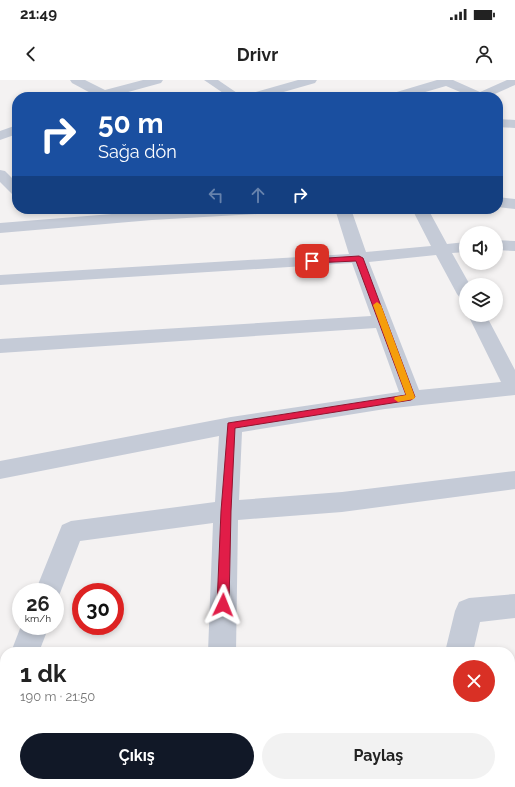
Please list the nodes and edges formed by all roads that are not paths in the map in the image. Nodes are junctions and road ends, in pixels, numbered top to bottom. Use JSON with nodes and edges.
{"nodes":[{"id":1,"x":76,"y":80,"type":"edge"},
{"id":2,"x":157,"y":80,"type":"edge"},
{"id":3,"x":210,"y":80,"type":"edge"},
{"id":4,"x":311,"y":80,"type":"edge"},
{"id":5,"x":445,"y":81,"type":"edge"},
{"id":6,"x":515,"y":81,"type":"edge"},
{"id":7,"x":98,"y":92,"type":"edge"},
{"id":8,"x":115,"y":92,"type":"edge"},
{"id":9,"x":229,"y":92,"type":"edge"},
{"id":10,"x":269,"y":92,"type":"edge"},
{"id":11,"x":410,"y":92,"type":"edge"},
{"id":12,"x":471,"y":92,"type":"edge"},
{"id":13,"x":489,"y":92,"type":"edge"},
{"id":14,"x":503,"y":123,"type":"edge"},
{"id":15,"x":515,"y":124,"type":"edge"},
{"id":16,"x":12,"y":132,"type":"edge"},
{"id":17,"x":0,"y":136,"type":"edge"},
{"id":18,"x":0,"y":174,"type":"edge"},
{"id":19,"x":12,"y":186,"type":"edge"},
{"id":20,"x":503,"y":203,"type":"edge"},
{"id":21,"x":515,"y":204,"type":"edge"},
{"id":22,"x":39,"y":214,"type":"edge"},
{"id":23,"x":131,"y":214,"type":"edge"},
{"id":24,"x":345,"y":214,"type":"edge"},
{"id":25,"x":423,"y":214,"type":"edge"},
{"id":26,"x":48,"y":223,"type":"junction"},
{"id":27,"x":0,"y":228,"type":"edge"},
{"id":28,"x":503,"y":245,"type":"edge"},
{"id":29,"x":515,"y":246,"type":"edge"},
{"id":30,"x":459,"y":248,"type":"edge"},
{"id":31,"x":442,"y":249,"type":"junction"},
{"id":32,"x":359,"y":258,"type":"junction"},
{"id":33,"x":0,"y":280,"type":"edge"},
{"id":34,"x":459,"y":281,"type":"edge"},
{"id":35,"x":383,"y":321,"type":"junction"},
{"id":36,"x":480,"y":322,"type":"edge"},
{"id":37,"x":0,"y":346,"type":"edge"},
{"id":38,"x":515,"y":388,"type":"edge"},
{"id":39,"x":411,"y":397,"type":"junction"},
{"id":40,"x":231,"y":425,"type":"junction"},
{"id":41,"x":0,"y":470,"type":"edge"},
{"id":42,"x":515,"y":480,"type":"edge"},
{"id":43,"x":226,"y":511,"type":"junction"},
{"id":44,"x":51,"y":583,"type":"edge"},
{"id":45,"x":515,"y":606,"type":"edge"},
{"id":46,"x":32,"y":635,"type":"edge"},
{"id":47,"x":27,"y":647,"type":"edge"},
{"id":48,"x":222,"y":647,"type":"edge"},
{"id":49,"x":460,"y":647,"type":"edge"}],
"edges":[{"from":1,"to":7,"type":"street"},
{"from":2,"to":8,"type":"street"},
{"from":3,"to":9,"type":"street"},
{"from":4,"to":10,"type":"street"},
{"from":5,"to":11,"type":"street"},
{"from":5,"to":12,"type":"street"},
{"from":6,"to":13,"type":"street"},
{"from":14,"to":15,"type":"street"},
{"from":16,"to":17,"type":"street"},
{"from":18,"to":19,"type":"street"},
{"from":20,"to":21,"type":"street"},
{"from":22,"to":26,"type":"street"},
{"from":23,"to":26,"type":"street"},
{"from":24,"to":32,"type":"street"},
{"from":25,"to":31,"type":"street"},
{"from":26,"to":27,"type":"street"},
{"from":28,"to":29,"type":"street"},
{"from":30,"to":31,"type":"street"},
{"from":31,"to":32,"type":"street"},
{"from":31,"to":34,"type":"street"},
{"from":32,"to":33,"type":"street"},
{"from":32,"to":35,"type":"street"},
{"from":35,"to":37,"type":"street"},
{"from":35,"to":39,"type":"street"},
{"from":36,"to":38,"type":"street"},
{"from":38,"to":39,"type":"street"},
{"from":39,"to":40,"type":"street"},
{"from":40,"to":41,"type":"street"},
{"from":40,"to":43,"type":"street"},
{"from":42,"to":43,"type":"street"},
{"from":43,"to":44,"type":"street"},
{"from":43,"to":48,"type":"street"},
{"from":45,"to":49,"type":"street"},
{"from":46,"to":47,"type":"street"}]}
